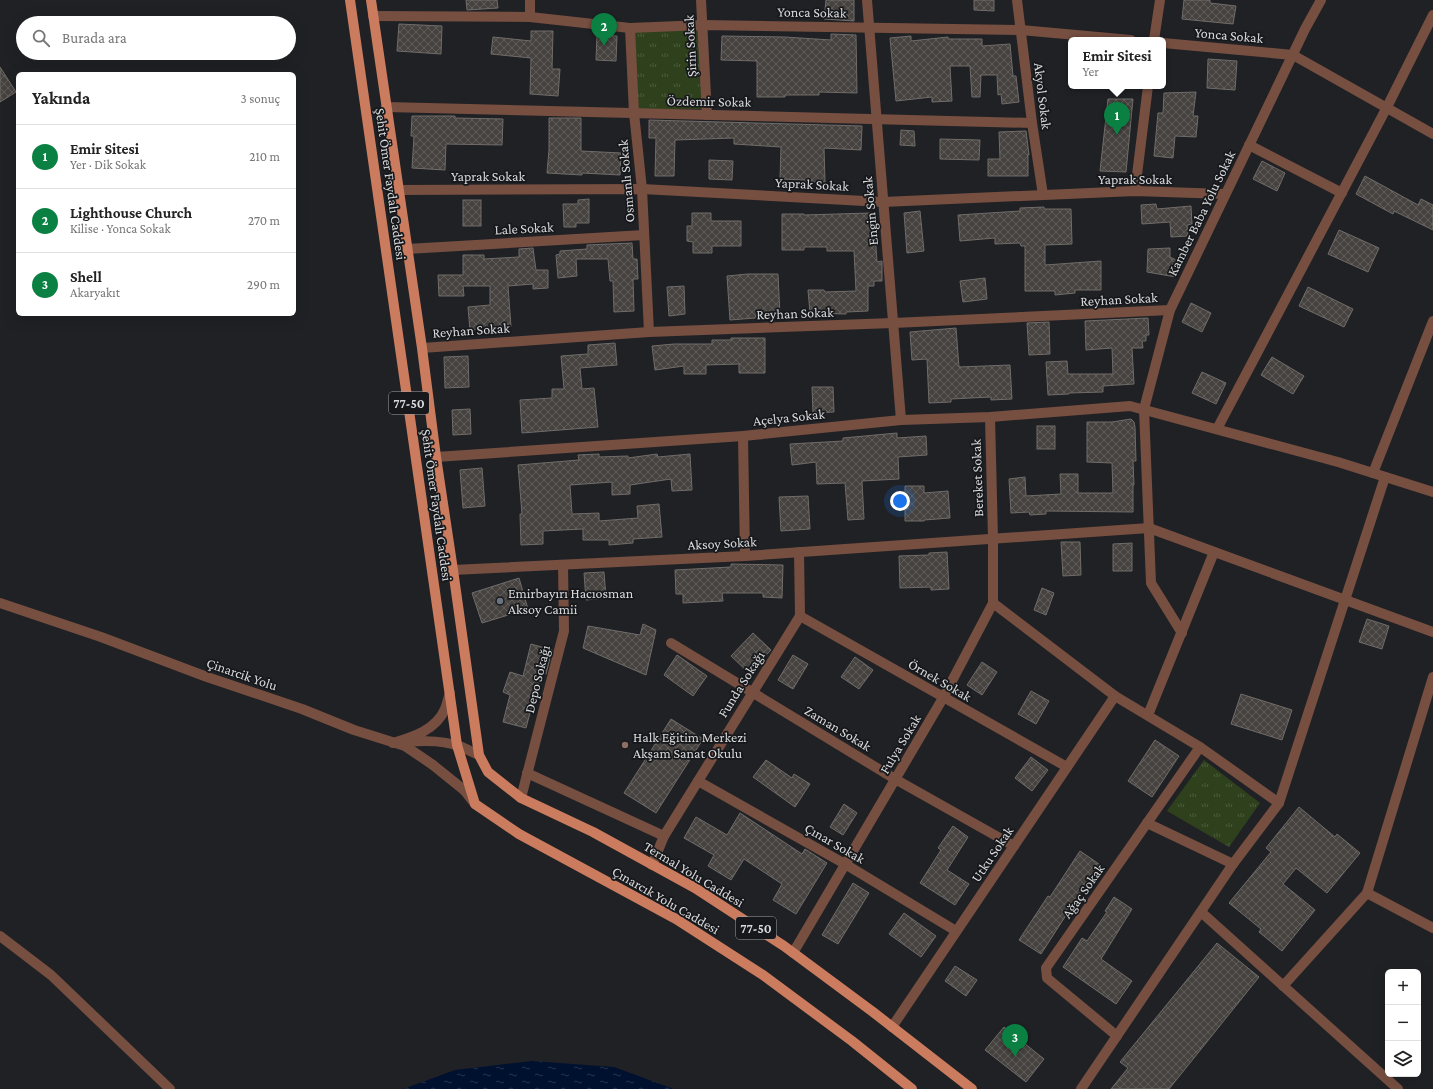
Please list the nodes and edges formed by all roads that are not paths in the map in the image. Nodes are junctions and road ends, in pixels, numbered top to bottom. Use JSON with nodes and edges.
{"nodes":[{"id":1,"x":350,"y":0,"type":"edge"},
{"id":2,"x":371,"y":0,"type":"edge"},
{"id":3,"x":530,"y":0,"type":"edge"},
{"id":4,"x":701,"y":0,"type":"edge"},
{"id":5,"x":867,"y":0,"type":"edge"},
{"id":6,"x":1017,"y":0,"type":"edge"},
{"id":7,"x":1160,"y":0,"type":"edge"},
{"id":8,"x":1321,"y":0,"type":"edge"},
{"id":9,"x":1433,"y":15,"type":"edge"},
{"id":10,"x":373,"y":16,"type":"junction"},
{"id":11,"x":530,"y":18,"type":"junction"},
{"id":12,"x":703,"y":25,"type":"junction"},
{"id":13,"x":870,"y":27,"type":"junction"},
{"id":14,"x":630,"y":28,"type":"junction"},
{"id":15,"x":1021,"y":30,"type":"junction"},
{"id":16,"x":1099,"y":37,"type":"edge"},
{"id":17,"x":1154,"y":37,"type":"edge"},
{"id":18,"x":1166,"y":43,"type":"edge"},
{"id":19,"x":1293,"y":55,"type":"junction"},
{"id":20,"x":1148,"y":89,"type":"edge"},
{"id":21,"x":386,"y":107,"type":"junction"},
{"id":22,"x":1387,"y":107,"type":"junction"},
{"id":23,"x":634,"y":114,"type":"junction"},
{"id":24,"x":707,"y":115,"type":"junction"},
{"id":25,"x":877,"y":120,"type":"junction"},
{"id":26,"x":1032,"y":123,"type":"junction"},
{"id":27,"x":1433,"y":134,"type":"edge"},
{"id":28,"x":1249,"y":145,"type":"junction"},
{"id":29,"x":642,"y":189,"type":"junction"},
{"id":30,"x":398,"y":190,"type":"junction"},
{"id":31,"x":1135,"y":191,"type":"junction"},
{"id":32,"x":1342,"y":193,"type":"junction"},
{"id":33,"x":1225,"y":194,"type":"junction"},
{"id":34,"x":1043,"y":195,"type":"junction"},
{"id":35,"x":883,"y":202,"type":"junction"},
{"id":36,"x":644,"y":235,"type":"junction"},
{"id":37,"x":407,"y":249,"type":"junction"},
{"id":38,"x":1170,"y":310,"type":"junction"},
{"id":39,"x":1433,"y":321,"type":"edge"},
{"id":40,"x":893,"y":323,"type":"junction"},
{"id":41,"x":649,"y":332,"type":"junction"},
{"id":42,"x":422,"y":348,"type":"junction"},
{"id":43,"x":1144,"y":409,"type":"junction"},
{"id":44,"x":990,"y":417,"type":"junction"},
{"id":45,"x":901,"y":420,"type":"junction"},
{"id":46,"x":1217,"y":429,"type":"junction"},
{"id":47,"x":743,"y":436,"type":"junction"},
{"id":48,"x":436,"y":457,"type":"junction"},
{"id":49,"x":1372,"y":473,"type":"junction"},
{"id":50,"x":1385,"y":477,"type":"junction"},
{"id":51,"x":1433,"y":492,"type":"edge"},
{"id":52,"x":1149,"y":528,"type":"junction"},
{"id":53,"x":993,"y":538,"type":"junction"},
{"id":54,"x":799,"y":552,"type":"junction"},
{"id":55,"x":1214,"y":552,"type":"junction"},
{"id":56,"x":745,"y":556,"type":"junction"},
{"id":57,"x":563,"y":565,"type":"junction"},
{"id":58,"x":453,"y":570,"type":"junction"},
{"id":59,"x":1346,"y":600,"type":"junction"},
{"id":60,"x":0,"y":603,"type":"edge"},
{"id":61,"x":993,"y":603,"type":"junction"},
{"id":62,"x":800,"y":616,"type":"junction"},
{"id":63,"x":1433,"y":632,"type":"edge"},
{"id":64,"x":1182,"y":633,"type":"junction"},
{"id":65,"x":671,"y":643,"type":"dead end"},
{"id":66,"x":1433,"y":677,"type":"edge"},
{"id":67,"x":450,"y":692,"type":"junction"},
{"id":68,"x":753,"y":692,"type":"junction"},
{"id":69,"x":1115,"y":696,"type":"junction"},
{"id":70,"x":943,"y":698,"type":"junction"},
{"id":71,"x":1422,"y":712,"type":"junction"},
{"id":72,"x":1433,"y":713,"type":"edge"},
{"id":73,"x":1148,"y":715,"type":"junction"},
{"id":74,"x":393,"y":743,"type":"junction"},
{"id":75,"x":457,"y":745,"type":"junction"},
{"id":76,"x":1200,"y":747,"type":"junction"},
{"id":77,"x":478,"y":755,"type":"junction"},
{"id":78,"x":1067,"y":767,"type":"junction"},
{"id":79,"x":488,"y":772,"type":"joint"},
{"id":80,"x":527,"y":773,"type":"junction"},
{"id":81,"x":895,"y":780,"type":"junction"},
{"id":82,"x":698,"y":781,"type":"junction"},
{"id":83,"x":521,"y":798,"type":"junction"},
{"id":84,"x":1279,"y":803,"type":"junction"},
{"id":85,"x":475,"y":804,"type":"junction"},
{"id":86,"x":1147,"y":823,"type":"junction"},
{"id":87,"x":664,"y":836,"type":"junction"},
{"id":88,"x":1014,"y":846,"type":"junction"},
{"id":89,"x":845,"y":864,"type":"junction"},
{"id":90,"x":1233,"y":864,"type":"junction"},
{"id":91,"x":652,"y":865,"type":"junction"},
{"id":92,"x":1367,"y":893,"type":"junction"},
{"id":93,"x":1201,"y":912,"type":"junction"},
{"id":94,"x":1433,"y":928,"type":"edge"},
{"id":95,"x":956,"y":931,"type":"junction"},
{"id":96,"x":0,"y":936,"type":"edge"},
{"id":97,"x":793,"y":953,"type":"junction"},
{"id":98,"x":1283,"y":986,"type":"junction"},
{"id":99,"x":892,"y":1027,"type":"junction"},
{"id":100,"x":1117,"y":1036,"type":"junction"},
{"id":101,"x":170,"y":1089,"type":"edge"},
{"id":102,"x":912,"y":1089,"type":"edge"},
{"id":103,"x":972,"y":1089,"type":"edge"},
{"id":104,"x":1081,"y":1089,"type":"edge"},
{"id":105,"x":1398,"y":1089,"type":"edge"}],
"edges":[{"from":1,"to":67,"type":"main road","name":"Şehit Ömer Faydalı Caddesi","number":"77-50"},
{"from":2,"to":10,"type":"main road","name":"Şehit Ömer Faydalı Caddesi","number":"77-50"},
{"from":3,"to":11,"type":"street"},
{"from":4,"to":12,"type":"street","name":"Şirin Sokak"},
{"from":5,"to":13,"type":"street","name":"Engin Sokak"},
{"from":6,"to":15,"type":"street","name":"Akyol Sokak"},
{"from":7,"to":17,"type":"street"},
{"from":8,"to":19,"type":"street","name":"Kamber Baba Yolu Sokak"},
{"from":9,"to":22,"type":"street"},
{"from":10,"to":11,"type":"street","name":"Yonca Sokak"},
{"from":10,"to":21,"type":"main road","name":"Şehit Ömer Faydalı Caddesi","number":"77-50"},
{"from":11,"to":14,"type":"street","name":"Yonca Sokak"},
{"from":12,"to":13,"type":"street","name":"Yonca Sokak"},
{"from":12,"to":14,"type":"street","name":"Yonca Sokak"},
{"from":12,"to":24,"type":"street","name":"Şirin Sokak"},
{"from":13,"to":15,"type":"street","name":"Yonca Sokak"},
{"from":13,"to":25,"type":"street","name":"Engin Sokak"},
{"from":14,"to":23,"type":"street","name":"Osmanlı Sokak"},
{"from":15,"to":16,"type":"street","name":"Yonca Sokak"},
{"from":15,"to":26,"type":"street","name":"Akyol Sokak"},
{"from":18,"to":19,"type":"street","name":"Yonca Sokak"},
{"from":19,"to":22,"type":"street"},
{"from":19,"to":28,"type":"street","name":"Kamber Baba Yolu Sokak"},
{"from":20,"to":31,"type":"street"},
{"from":21,"to":23,"type":"street","name":"Özdemir Sokak"},
{"from":21,"to":30,"type":"main road","name":"Şehit Ömer Faydalı Caddesi","number":"77-50"},
{"from":22,"to":27,"type":"street"},
{"from":22,"to":32,"type":"street"},
{"from":23,"to":24,"type":"street","name":"Özdemir Sokak"},
{"from":23,"to":29,"type":"street","name":"Osmanlı Sokak"},
{"from":24,"to":25,"type":"street","name":"Özdemir Sokak"},
{"from":25,"to":26,"type":"street","name":"Özdemir Sokak"},
{"from":25,"to":35,"type":"street","name":"Engin Sokak"},
{"from":26,"to":34,"type":"street","name":"Akyol Sokak"},
{"from":28,"to":32,"type":"street"},
{"from":28,"to":33,"type":"street","name":"Kamber Baba Yolu Sokak"},
{"from":29,"to":30,"type":"street","name":"Yaprak Sokak"},
{"from":29,"to":35,"type":"street","name":"Yaprak Sokak"},
{"from":29,"to":36,"type":"street","name":"Osmanlı Sokak"},
{"from":30,"to":37,"type":"main road","name":"Şehit Ömer Faydalı Caddesi","number":"77-50"},
{"from":31,"to":33,"type":"street","name":"Yaprak Sokak"},
{"from":31,"to":34,"type":"street","name":"Yaprak Sokak"},
{"from":32,"to":46,"type":"street"},
{"from":33,"to":38,"type":"street","name":"Kamber Baba Yolu Sokak"},
{"from":34,"to":35,"type":"street","name":"Yaprak Sokak"},
{"from":35,"to":40,"type":"street","name":"Engin Sokak"},
{"from":36,"to":37,"type":"street","name":"Lale Sokak"},
{"from":36,"to":41,"type":"street","name":"Osmanlı Sokak"},
{"from":37,"to":42,"type":"main road","name":"Şehit Ömer Faydalı Caddesi","number":"77-50"},
{"from":38,"to":40,"type":"street","name":"Reyhan Sokak"},
{"from":38,"to":43,"type":"street","name":"Kamber Baba Yolu Sokak"},
{"from":39,"to":49,"type":"street"},
{"from":40,"to":41,"type":"street","name":"Reyhan Sokak"},
{"from":40,"to":45,"type":"street","name":"Engin Sokak"},
{"from":41,"to":42,"type":"street","name":"Reyhan Sokak"},
{"from":42,"to":48,"type":"main road","name":"Şehit Ömer Faydalı Caddesi","number":"77-50"},
{"from":43,"to":44,"type":"street","name":"Açelya Sokak"},
{"from":43,"to":46,"type":"street","name":"Açelya Sokak"},
{"from":43,"to":52,"type":"street","name":"Kamber Baba Yolu Sokak"},
{"from":44,"to":45,"type":"street","name":"Açelya Sokak"},
{"from":44,"to":53,"type":"street","name":"Bereket Sokak"},
{"from":45,"to":47,"type":"street","name":"Açelya Sokak"},
{"from":46,"to":49,"type":"street","name":"Açelya Sokak"},
{"from":47,"to":48,"type":"street","name":"Açelya Sokak"},
{"from":47,"to":56,"type":"street"},
{"from":48,"to":58,"type":"main road","name":"Şehit Ömer Faydalı Caddesi","number":"77-50"},
{"from":49,"to":50,"type":"street","name":"Açelya Sokak"},
{"from":50,"to":51,"type":"street","name":"Açelya Sokak"},
{"from":50,"to":59,"type":"street"},
{"from":52,"to":53,"type":"street","name":"Aksoy Sokak"},
{"from":52,"to":55,"type":"street"},
{"from":52,"to":64,"type":"street","name":"Kamber Baba Yolu Sokak"},
{"from":53,"to":54,"type":"street","name":"Aksoy Sokak"},
{"from":53,"to":61,"type":"street","name":"Fulya Sokak"},
{"from":54,"to":56,"type":"street","name":"Aksoy Sokak"},
{"from":54,"to":62,"type":"street"},
{"from":55,"to":59,"type":"street"},
{"from":55,"to":64,"type":"street"},
{"from":56,"to":57,"type":"street","name":"Aksoy Sokak"},
{"from":57,"to":58,"type":"street","name":"Aksoy Sokak"},
{"from":57,"to":80,"type":"street","name":"Depo Sokağı"},
{"from":58,"to":77,"type":"main road","name":"Şehit Ömer Faydalı Caddesi","number":"77-50"},
{"from":59,"to":63,"type":"street"},
{"from":59,"to":84,"type":"street"},
{"from":60,"to":74,"type":"street","name":"Çinarcik Yolu"},
{"from":61,"to":69,"type":"street"},
{"from":61,"to":70,"type":"street","name":"Fulya Sokak"},
{"from":62,"to":68,"type":"street","name":"Funda Sokağı"},
{"from":62,"to":70,"type":"street","name":"Örnek Sokak"},
{"from":64,"to":73,"type":"street"},
{"from":65,"to":68,"type":"street","name":"Zaman Sokak"},
{"from":66,"to":71,"type":"street"},
{"from":67,"to":74,"type":"street"},
{"from":67,"to":75,"type":"main road","name":"Şehit Ömer Faydalı Caddesi","number":"77-50"},
{"from":68,"to":81,"type":"street","name":"Zaman Sokak"},
{"from":68,"to":82,"type":"street","name":"Funda Sokağı"},
{"from":69,"to":73,"type":"street"},
{"from":69,"to":78,"type":"street","name":"Utku Sokak"},
{"from":70,"to":78,"type":"street","name":"Örnek Sokak"},
{"from":70,"to":81,"type":"street","name":"Fulya Sokak"},
{"from":71,"to":72,"type":"street"},
{"from":71,"to":92,"type":"street"},
{"from":73,"to":76,"type":"street"},
{"from":74,"to":75,"type":"street"},
{"from":74,"to":85,"type":"street","name":"Çinarcik Yolu","number":"77-50"},
{"from":75,"to":77,"type":"street"},
{"from":75,"to":85,"type":"main road","name":"Şehit Ömer Faydalı Caddesi","number":"77-50"},
{"from":76,"to":84,"type":"street"},
{"from":76,"to":86,"type":"street","name":"Ağaç Sokak"},
{"from":77,"to":79,"type":"main road","name":"Şehit Ömer Faydalı Caddesi","number":"77-50"},
{"from":78,"to":88,"type":"street","name":"Utku Sokak"},
{"from":79,"to":83,"type":"main road","name":"Termal Yolu Caddesi","number":"77-50"},
{"from":80,"to":83,"type":"street","name":"Depo Sokağı"},
{"from":80,"to":87,"type":"street"},
{"from":81,"to":88,"type":"street","name":"Zaman Sokak"},
{"from":81,"to":89,"type":"street","name":"Fulya Sokak"},
{"from":82,"to":87,"type":"street","name":"Funda Sokağı"},
{"from":82,"to":89,"type":"street","name":"Çınar Sokak"},
{"from":83,"to":91,"type":"main road","name":"Termal Yolu Caddesi","number":"77-50"},
{"from":84,"to":90,"type":"street"},
{"from":85,"to":102,"type":"main road","name":"Çınarcık Yolu Caddesi","number":"77-50"},
{"from":86,"to":90,"type":"street"},
{"from":86,"to":100,"type":"street","name":"Ağaç Sokak"},
{"from":87,"to":91,"type":"street","name":"Funda Sokağı"},
{"from":88,"to":95,"type":"street","name":"Utku Sokak"},
{"from":89,"to":95,"type":"street","name":"Çınar Sokak"},
{"from":89,"to":97,"type":"street","name":"Fulya Sokak"},
{"from":90,"to":93,"type":"street"},
{"from":91,"to":97,"type":"main road","name":"Termal Yolu Caddesi","number":"77-50"},
{"from":92,"to":94,"type":"street"},
{"from":92,"to":98,"type":"street"},
{"from":93,"to":98,"type":"street"},
{"from":93,"to":100,"type":"street"},
{"from":95,"to":99,"type":"street","name":"Utku Sokak"},
{"from":96,"to":101,"type":"street"},
{"from":97,"to":99,"type":"main road","name":"Termal Yolu Caddesi","number":"77-50"},
{"from":98,"to":105,"type":"street"},
{"from":99,"to":103,"type":"main road","name":"Termal Yolu Caddesi","number":"77-50"},
{"from":100,"to":104,"type":"street"}]}
